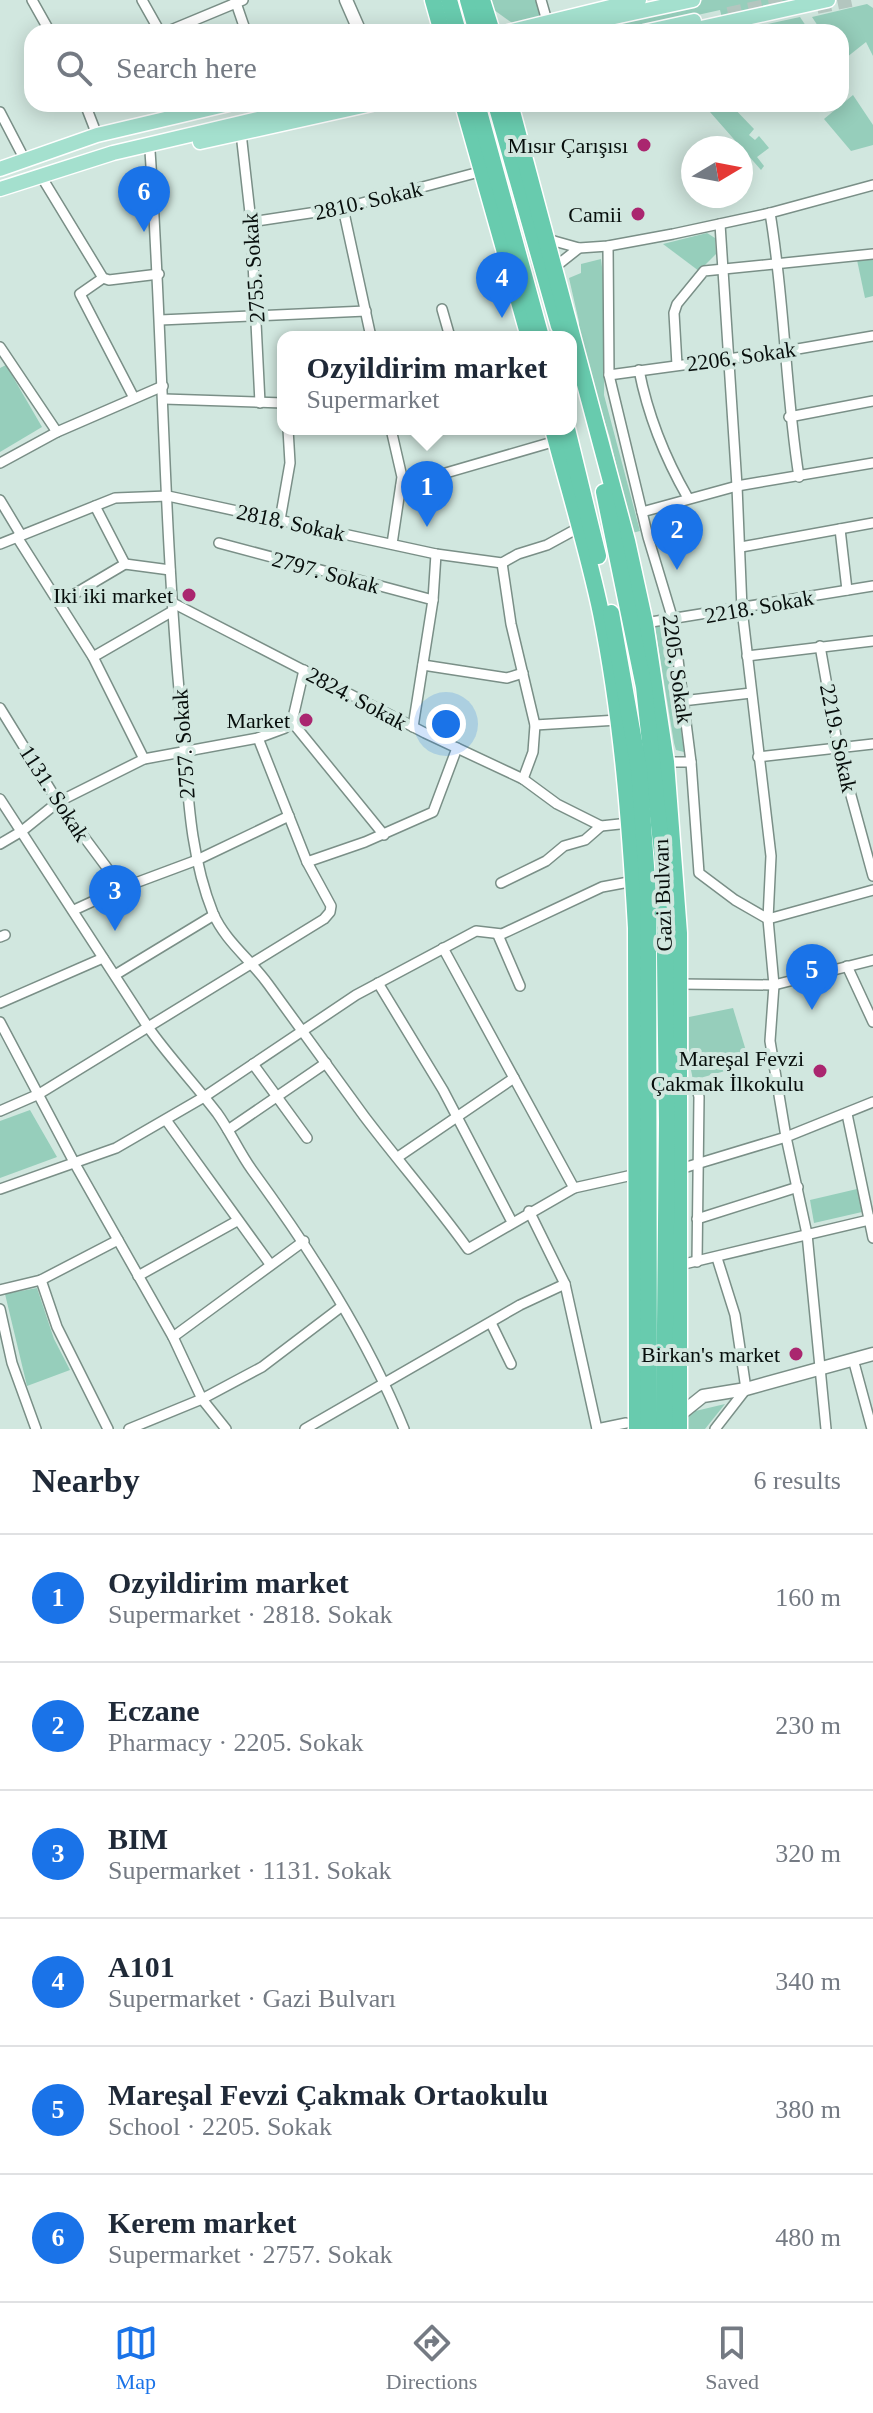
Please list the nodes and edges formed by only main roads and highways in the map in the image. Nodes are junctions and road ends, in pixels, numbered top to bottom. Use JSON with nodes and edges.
{"nodes":[{"id":1,"x":346,"y":0,"type":"edge"},
{"id":2,"x":433,"y":0,"type":"edge"},
{"id":3,"x":449,"y":0,"type":"edge"},
{"id":4,"x":639,"y":0,"type":"edge"},
{"id":5,"x":693,"y":0,"type":"edge"},
{"id":6,"x":828,"y":0,"type":"edge"},
{"id":7,"x":478,"y":2,"type":"edge"},
{"id":8,"x":728,"y":14,"type":"tunnel mouth"},
{"id":9,"x":356,"y":24,"type":"edge"},
{"id":10,"x":448,"y":24,"type":"edge"},
{"id":11,"x":451,"y":24,"type":"edge"},
{"id":12,"x":476,"y":24,"type":"edge"},
{"id":13,"x":488,"y":24,"type":"edge"},
{"id":14,"x":505,"y":24,"type":"edge"},
{"id":15,"x":536,"y":24,"type":"edge"},
{"id":16,"x":582,"y":24,"type":"edge"},
{"id":17,"x":681,"y":24,"type":"edge"},
{"id":18,"x":719,"y":24,"type":"edge"},
{"id":19,"x":164,"y":112,"type":"edge"},
{"id":20,"x":195,"y":112,"type":"edge"},
{"id":21,"x":288,"y":112,"type":"edge"},
{"id":22,"x":336,"y":112,"type":"edge"},
{"id":23,"x":465,"y":112,"type":"edge"},
{"id":24,"x":479,"y":112,"type":"edge"},
{"id":25,"x":506,"y":112,"type":"edge"},
{"id":26,"x":507,"y":112,"type":"edge"},
{"id":27,"x":97,"y":135,"type":"junction"},
{"id":28,"x":113,"y":153,"type":"junction"},
{"id":29,"x":0,"y":169,"type":"edge"},
{"id":30,"x":0,"y":189,"type":"edge"},
{"id":31,"x":527,"y":331,"type":"edge"},
{"id":32,"x":539,"y":331,"type":"edge"},
{"id":33,"x":561,"y":331,"type":"edge"},
{"id":34,"x":571,"y":331,"type":"edge"},
{"id":35,"x":577,"y":352,"type":"edge"},
{"id":36,"x":577,"y":392,"type":"edge"},
{"id":37,"x":590,"y":403,"type":"junction"},
{"id":38,"x":559,"y":435,"type":"edge"},
{"id":39,"x":560,"y":435,"type":"edge"},
{"id":40,"x":590,"y":438,"type":"junction"},
{"id":41,"x":608,"y":469,"type":"junction"},
{"id":42,"x":581,"y":479,"type":"junction"},
{"id":43,"x":580,"y":527,"type":"junction"},
{"id":44,"x":873,"y":1354,"type":"edge"},
{"id":45,"x":679,"y":1378,"type":"junction"},
{"id":46,"x":703,"y":1396,"type":"junction"},
{"id":47,"x":678,"y":1422,"type":"edge"},
{"id":48,"x":632,"y":1426,"type":"edge"},
{"id":49,"x":649,"y":1429,"type":"edge"},
{"id":50,"x":664,"y":1429,"type":"edge"}],
"edges":[{"from":1,"to":9,"type":"main road"},
{"from":2,"to":10,"type":"highway"},
{"from":3,"to":11,"type":"highway"},
{"from":4,"to":15,"type":"main road"},
{"from":5,"to":16,"type":"main road"},
{"from":6,"to":18,"type":"main road"},
{"from":7,"to":12,"type":"highway"},
{"from":7,"to":13,"type":"highway"},
{"from":7,"to":14,"type":"main road"},
{"from":8,"to":17,"type":"main road"},
{"from":19,"to":27,"type":"main road"},
{"from":20,"to":27,"type":"main road"},
{"from":21,"to":28,"type":"main road"},
{"from":22,"to":28,"type":"main road"},
{"from":23,"to":31,"type":"highway"},
{"from":24,"to":32,"type":"highway"},
{"from":25,"to":33,"type":"highway"},
{"from":26,"to":34,"type":"highway"},
{"from":27,"to":29,"type":"main road"},
{"from":28,"to":30,"type":"main road"},
{"from":35,"to":37,"type":"highway"},
{"from":36,"to":40,"type":"highway","name":"Gazi Bulvarı"},
{"from":37,"to":40,"type":"highway"},
{"from":37,"to":41,"type":"highway"},
{"from":38,"to":43,"type":"highway"},
{"from":39,"to":42,"type":"highway"},
{"from":40,"to":41,"type":"highway"},
{"from":40,"to":50,"type":"highway","name":"Gazi Bulvarı"},
{"from":41,"to":45,"type":"highway"},
{"from":42,"to":43,"type":"highway"},
{"from":42,"to":49,"type":"highway","name":"Gazi Bulvarı"},
{"from":43,"to":48,"type":"highway"},
{"from":44,"to":46,"type":"main road"},
{"from":45,"to":46,"type":"main road"},
{"from":45,"to":47,"type":"highway"},
{"from":46,"to":47,"type":"main road"}]}
